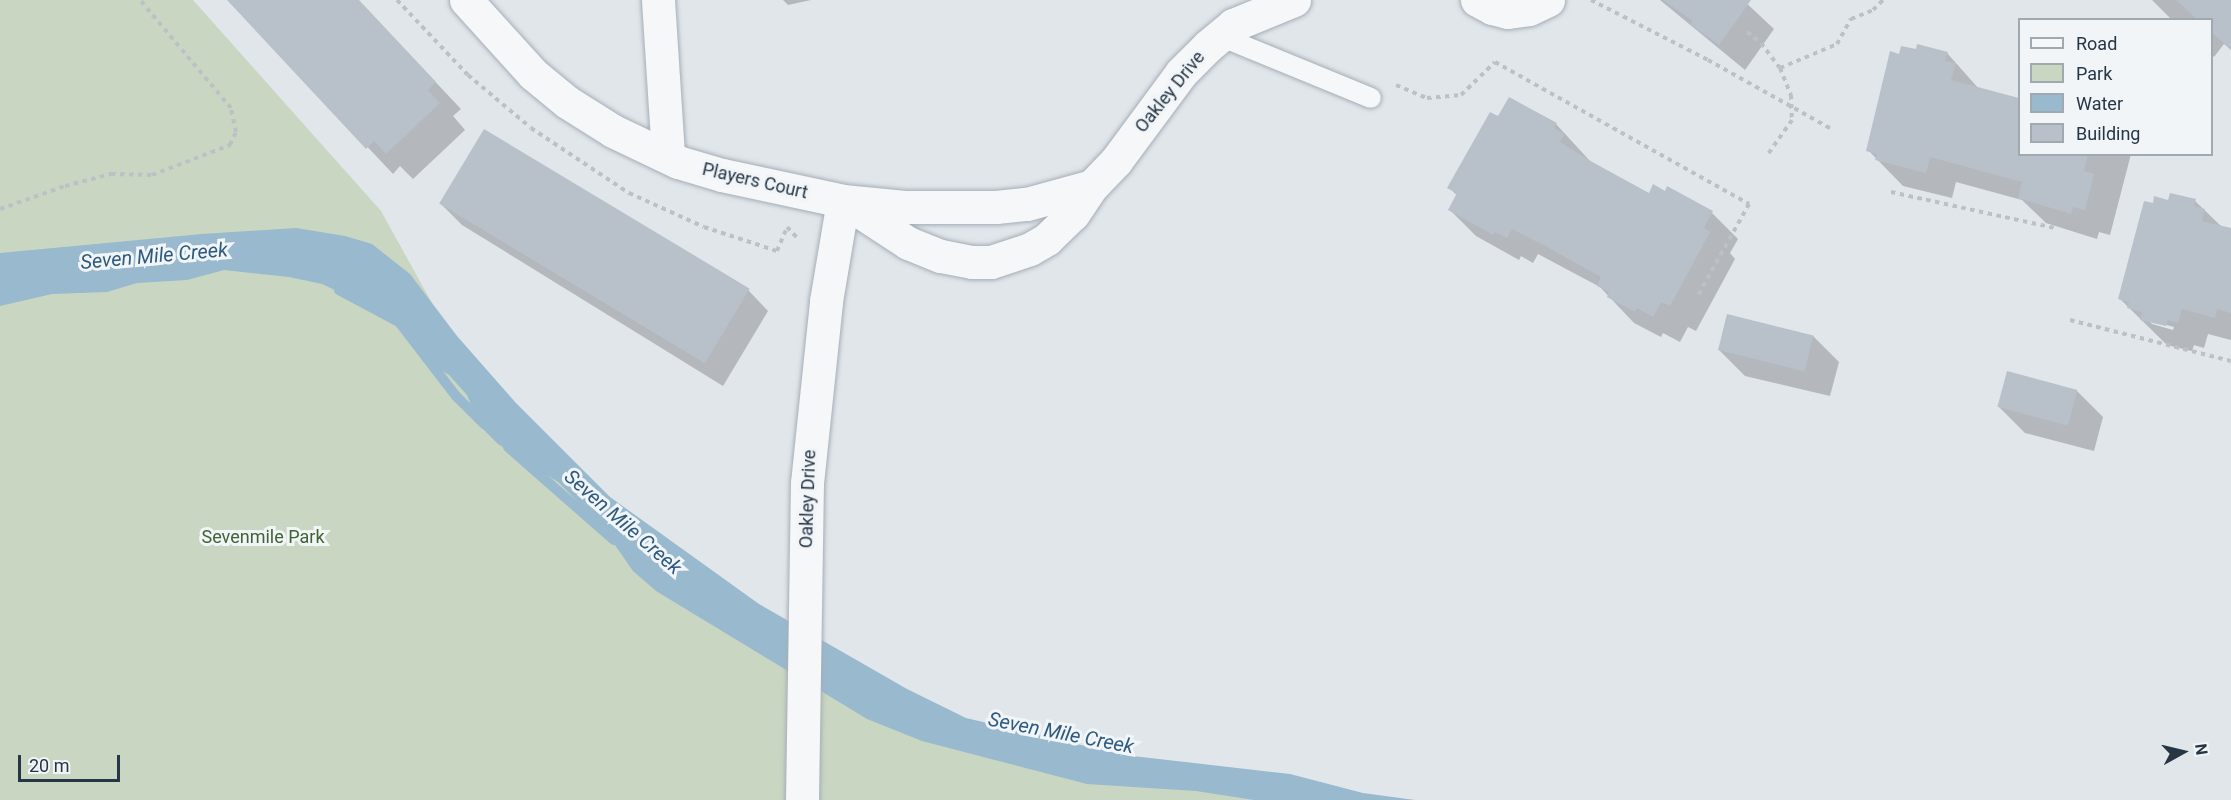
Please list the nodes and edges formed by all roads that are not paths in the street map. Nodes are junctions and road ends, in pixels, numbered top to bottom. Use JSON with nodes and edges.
{"nodes":[{"id":1,"x":466,"y":0,"type":"edge"},
{"id":2,"x":658,"y":0,"type":"edge"},
{"id":3,"x":1294,"y":0,"type":"edge"},
{"id":4,"x":1477,"y":0,"type":"edge"},
{"id":5,"x":1548,"y":0,"type":"edge"},
{"id":6,"x":1220,"y":36,"type":"junction"},
{"id":7,"x":1371,"y":98,"type":"dead end"},
{"id":8,"x":668,"y":156,"type":"junction"},
{"id":9,"x":1092,"y":186,"type":"junction"},
{"id":10,"x":843,"y":201,"type":"junction"},
{"id":11,"x":802,"y":800,"type":"edge"}],
"edges":[{"from":1,"to":8,"type":"street","name":"Players Court"},
{"from":2,"to":8,"type":"street"},
{"from":3,"to":6,"type":"street","name":"Oakley Drive"},
{"from":4,"to":5,"type":"street"},
{"from":6,"to":7,"type":"lane"},
{"from":6,"to":9,"type":"street","name":"Oakley Drive"},
{"from":8,"to":10,"type":"street","name":"Players Court"},
{"from":9,"to":10,"type":"street","name":"Oakley Drive"},
{"from":9,"to":10,"type":"street","name":"Oakley Drive"},
{"from":10,"to":11,"type":"street","name":"Oakley Drive"}]}
